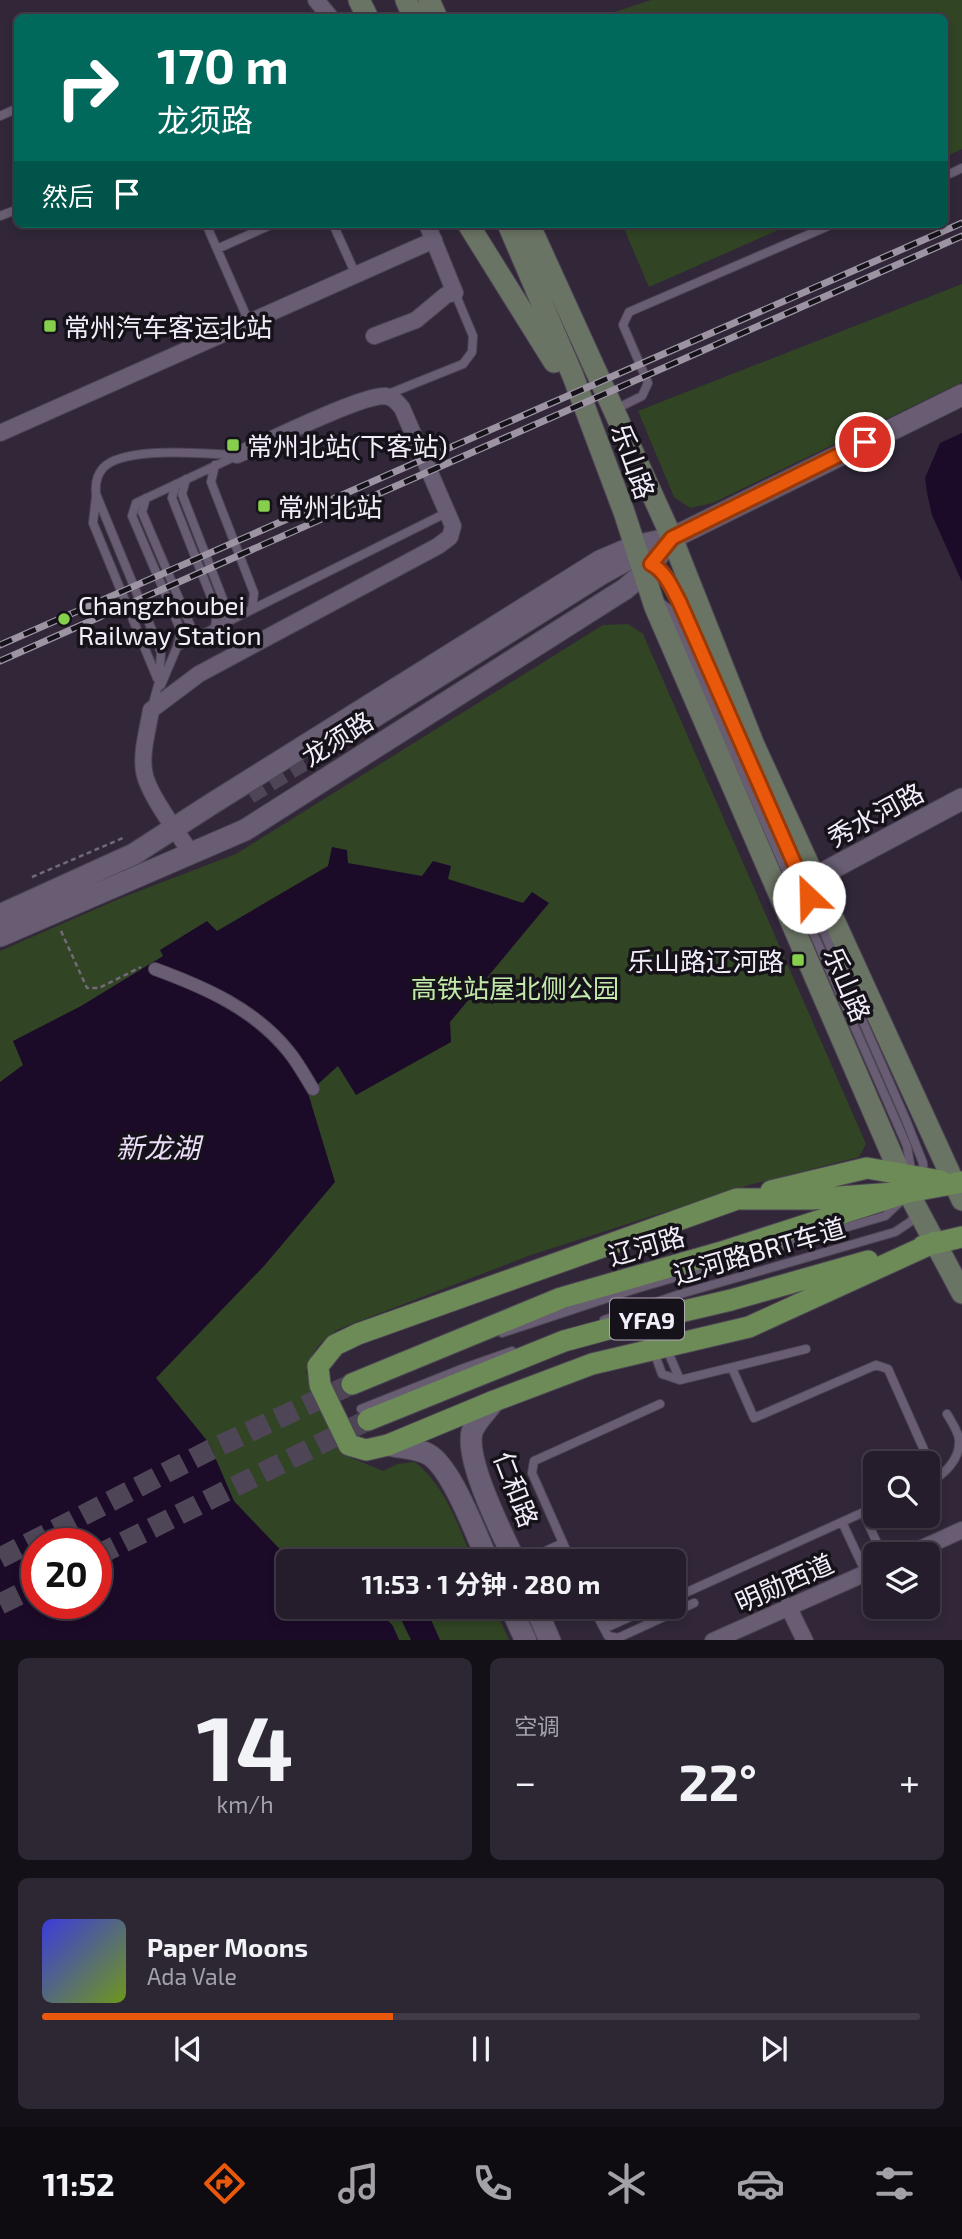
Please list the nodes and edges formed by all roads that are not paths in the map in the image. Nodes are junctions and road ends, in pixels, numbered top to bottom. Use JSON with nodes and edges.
{"nodes":[{"id":1,"x":316,"y":0,"type":"edge"},
{"id":2,"x":328,"y":14,"type":"edge"},
{"id":3,"x":208,"y":228,"type":"edge"},
{"id":4,"x":264,"y":228,"type":"edge"},
{"id":5,"x":335,"y":228,"type":"edge"},
{"id":6,"x":429,"y":228,"type":"edge"},
{"id":7,"x":471,"y":228,"type":"edge"},
{"id":8,"x":510,"y":228,"type":"edge"},
{"id":9,"x":531,"y":228,"type":"edge"},
{"id":10,"x":824,"y":228,"type":"edge"},
{"id":11,"x":434,"y":240,"type":"junction"},
{"id":12,"x":217,"y":249,"type":"junction"},
{"id":13,"x":356,"y":275,"type":"junction"},
{"id":14,"x":455,"y":293,"type":"junction"},
{"id":15,"x":249,"y":322,"type":"junction"},
{"id":16,"x":374,"y":336,"type":"dead end"},
{"id":17,"x":962,"y":395,"type":"edge"},
{"id":18,"x":384,"y":396,"type":"junction"},
{"id":19,"x":614,"y":410,"type":"junction"},
{"id":20,"x":0,"y":433,"type":"edge"},
{"id":21,"x":599,"y":445,"type":"junction"},
{"id":22,"x":237,"y":456,"type":"junction"},
{"id":23,"x":215,"y":466,"type":"junction"},
{"id":24,"x":186,"y":479,"type":"junction"},
{"id":25,"x":176,"y":484,"type":"junction"},
{"id":26,"x":96,"y":494,"type":"junction"},
{"id":27,"x":146,"y":498,"type":"junction"},
{"id":28,"x":448,"y":512,"type":"junction"},
{"id":29,"x":672,"y":538,"type":"junction"},
{"id":30,"x":642,"y":560,"type":"junction"},
{"id":31,"x":651,"y":595,"type":"junction"},
{"id":32,"x":606,"y":601,"type":"junction"},
{"id":33,"x":252,"y":609,"type":"junction"},
{"id":34,"x":224,"y":623,"type":"junction"},
{"id":35,"x":215,"y":628,"type":"junction"},
{"id":36,"x":188,"y":642,"type":"junction"},
{"id":37,"x":177,"y":647,"type":"junction"},
{"id":38,"x":159,"y":682,"type":"junction"},
{"id":39,"x":151,"y":710,"type":"junction"},
{"id":40,"x":361,"y":728,"type":"tunnel mouth"},
{"id":41,"x":962,"y":799,"type":"edge"},
{"id":42,"x":176,"y":829,"type":"junction"},
{"id":43,"x":191,"y":853,"type":"junction"},
{"id":44,"x":814,"y":878,"type":"junction"},
{"id":45,"x":0,"y":915,"type":"edge"},
{"id":46,"x":0,"y":936,"type":"edge"},
{"id":47,"x":150,"y":968,"type":"road end"},
{"id":48,"x":313,"y":1089,"type":"dead end"},
{"id":49,"x":915,"y":1177,"type":"junction"},
{"id":50,"x":959,"y":1188,"type":"edge"},
{"id":51,"x":919,"y":1212,"type":"junction"},
{"id":52,"x":962,"y":1237,"type":"edge"},
{"id":53,"x":935,"y":1242,"type":"junction"},
{"id":54,"x":962,"y":1293,"type":"edge"},
{"id":55,"x":659,"y":1348,"type":"junction"},
{"id":56,"x":462,"y":1349,"type":"dead end"},
{"id":57,"x":806,"y":1349,"type":"dead end"},
{"id":58,"x":732,"y":1368,"type":"junction"},
{"id":59,"x":680,"y":1380,"type":"junction"},
{"id":60,"x":352,"y":1384,"type":"tunnel mouth"},
{"id":61,"x":494,"y":1401,"type":"junction"},
{"id":62,"x":660,"y":1404,"type":"dead end"},
{"id":63,"x":365,"y":1414,"type":"joint"},
{"id":64,"x":947,"y":1414,"type":"dead end"},
{"id":65,"x":388,"y":1446,"type":"junction"},
{"id":66,"x":925,"y":1451,"type":"edge"},
{"id":67,"x":940,"y":1476,"type":"edge"},
{"id":68,"x":863,"y":1512,"type":"edge"},
{"id":69,"x":842,"y":1522,"type":"junction"},
{"id":70,"x":962,"y":1530,"type":"edge"},
{"id":71,"x":936,"y":1542,"type":"edge"},
{"id":72,"x":563,"y":1543,"type":"junction"},
{"id":73,"x":482,"y":1549,"type":"edge"},
{"id":74,"x":510,"y":1549,"type":"edge"},
{"id":75,"x":550,"y":1549,"type":"edge"},
{"id":76,"x":566,"y":1549,"type":"edge"},
{"id":77,"x":863,"y":1557,"type":"edge"},
{"id":78,"x":863,"y":1574,"type":"edge"},
{"id":79,"x":686,"y":1593,"type":"edge"},
{"id":80,"x":694,"y":1603,"type":"dead end"},
{"id":81,"x":788,"y":1606,"type":"junction"},
{"id":82,"x":516,"y":1619,"type":"edge"},
{"id":83,"x":541,"y":1619,"type":"edge"},
{"id":84,"x":599,"y":1619,"type":"edge"},
{"id":85,"x":625,"y":1619,"type":"edge"},
{"id":86,"x":601,"y":1623,"type":"junction"},
{"id":87,"x":526,"y":1640,"type":"edge"},
{"id":88,"x":550,"y":1640,"type":"edge"},
{"id":89,"x":713,"y":1640,"type":"edge"},
{"id":90,"x":805,"y":1640,"type":"edge"}],
"edges":[{"from":1,"to":2,"type":"street"},
{"from":3,"to":12,"type":"lane"},
{"from":4,"to":12,"type":"lane"},
{"from":5,"to":13,"type":"lane"},
{"from":6,"to":11,"type":"street"},
{"from":7,"to":21,"type":"main road"},
{"from":8,"to":21,"type":"main road","name":"乐山路"},
{"from":9,"to":19,"type":"main road","name":"乐山路"},
{"from":10,"to":19,"type":"lane"},
{"from":11,"to":13,"type":"street"},
{"from":11,"to":14,"type":"street"},
{"from":12,"to":15,"type":"lane"},
{"from":13,"to":15,"type":"street"},
{"from":14,"to":16,"type":"street"},
{"from":14,"to":18,"type":"lane"},
{"from":15,"to":20,"type":"street"},
{"from":17,"to":29,"type":"street","name":"龙须路"},
{"from":18,"to":22,"type":"street"},
{"from":18,"to":28,"type":"street"},
{"from":19,"to":29,"type":"main road","name":"乐山路"},
{"from":21,"to":30,"type":"main road","name":"乐山路"},
{"from":22,"to":23,"type":"lane"},
{"from":22,"to":26,"type":"lane"},
{"from":23,"to":24,"type":"lane"},
{"from":23,"to":33,"type":"lane"},
{"from":24,"to":25,"type":"lane"},
{"from":24,"to":34,"type":"lane"},
{"from":25,"to":27,"type":"lane"},
{"from":25,"to":35,"type":"lane"},
{"from":26,"to":38,"type":"lane"},
{"from":26,"to":38,"type":"lane"},
{"from":27,"to":36,"type":"lane"},
{"from":27,"to":37,"type":"lane"},
{"from":28,"to":33,"type":"lane"},
{"from":28,"to":39,"type":"street"},
{"from":29,"to":30,"type":"street","name":"龙须路"},
{"from":29,"to":44,"type":"main road","name":"乐山路"},
{"from":30,"to":31,"type":"main road","name":"乐山路"},
{"from":30,"to":32,"type":"street","name":"龙须路"},
{"from":30,"to":40,"type":"street"},
{"from":30,"to":42,"type":"street","name":"龙须路"},
{"from":30,"to":49,"type":"lane"},
{"from":31,"to":32,"type":"lane"},
{"from":31,"to":49,"type":"main road","name":"乐山路"},
{"from":32,"to":43,"type":"street","name":"龙须路"},
{"from":33,"to":34,"type":"lane"},
{"from":34,"to":35,"type":"lane"},
{"from":35,"to":36,"type":"lane"},
{"from":36,"to":37,"type":"lane"},
{"from":37,"to":39,"type":"lane"},
{"from":38,"to":39,"type":"lane"},
{"from":39,"to":42,"type":"street"},
{"from":41,"to":44,"type":"street","name":"秀水河路"},
{"from":42,"to":43,"type":"street"},
{"from":42,"to":45,"type":"street","name":"龙须路"},
{"from":43,"to":46,"type":"street","name":"龙须路"},
{"from":44,"to":50,"type":"main road","name":"乐山路"},
{"from":47,"to":48,"type":"street"},
{"from":49,"to":50,"type":"main road"},
{"from":49,"to":51,"type":"main road","name":"乐山路"},
{"from":49,"to":56,"type":"lane","name":"辽河路BRT车道"},
{"from":49,"to":60,"type":"main road","name":"辽河路","number":"YFA9"},
{"from":49,"to":65,"type":"main road"},
{"from":51,"to":53,"type":"main road","name":"乐山路"},
{"from":51,"to":63,"type":"lane","name":"辽河路BRT车道"},
{"from":52,"to":53,"type":"main road","number":"YFA9"},
{"from":53,"to":54,"type":"main road","name":"乐山路"},
{"from":53,"to":55,"type":"main road"},
{"from":53,"to":63,"type":"main road","number":"YFA9"},
{"from":55,"to":59,"type":"lane"},
{"from":55,"to":59,"type":"lane"},
{"from":55,"to":61,"type":"main road"},
{"from":57,"to":58,"type":"lane"},
{"from":58,"to":59,"type":"lane"},
{"from":58,"to":66,"type":"lane"},
{"from":61,"to":65,"type":"main road"},
{"from":61,"to":74,"type":"street","name":"仁和路"},
{"from":62,"to":72,"type":"lane"},
{"from":64,"to":67,"type":"lane"},
{"from":65,"to":73,"type":"street","name":"仁和路"},
{"from":68,"to":69,"type":"lane"},
{"from":69,"to":77,"type":"lane"},
{"from":69,"to":79,"type":"lane"},
{"from":70,"to":71,"type":"street"},
{"from":72,"to":75,"type":"lane"},
{"from":72,"to":76,"type":"lane"},
{"from":78,"to":81,"type":"street","name":"明勋西道"},
{"from":80,"to":86,"type":"lane"},
{"from":81,"to":89,"type":"street","name":"明勋西道"},
{"from":81,"to":90,"type":"street"},
{"from":82,"to":87,"type":"street"},
{"from":83,"to":88,"type":"street"},
{"from":84,"to":86,"type":"lane"},
{"from":85,"to":86,"type":"lane"}]}
